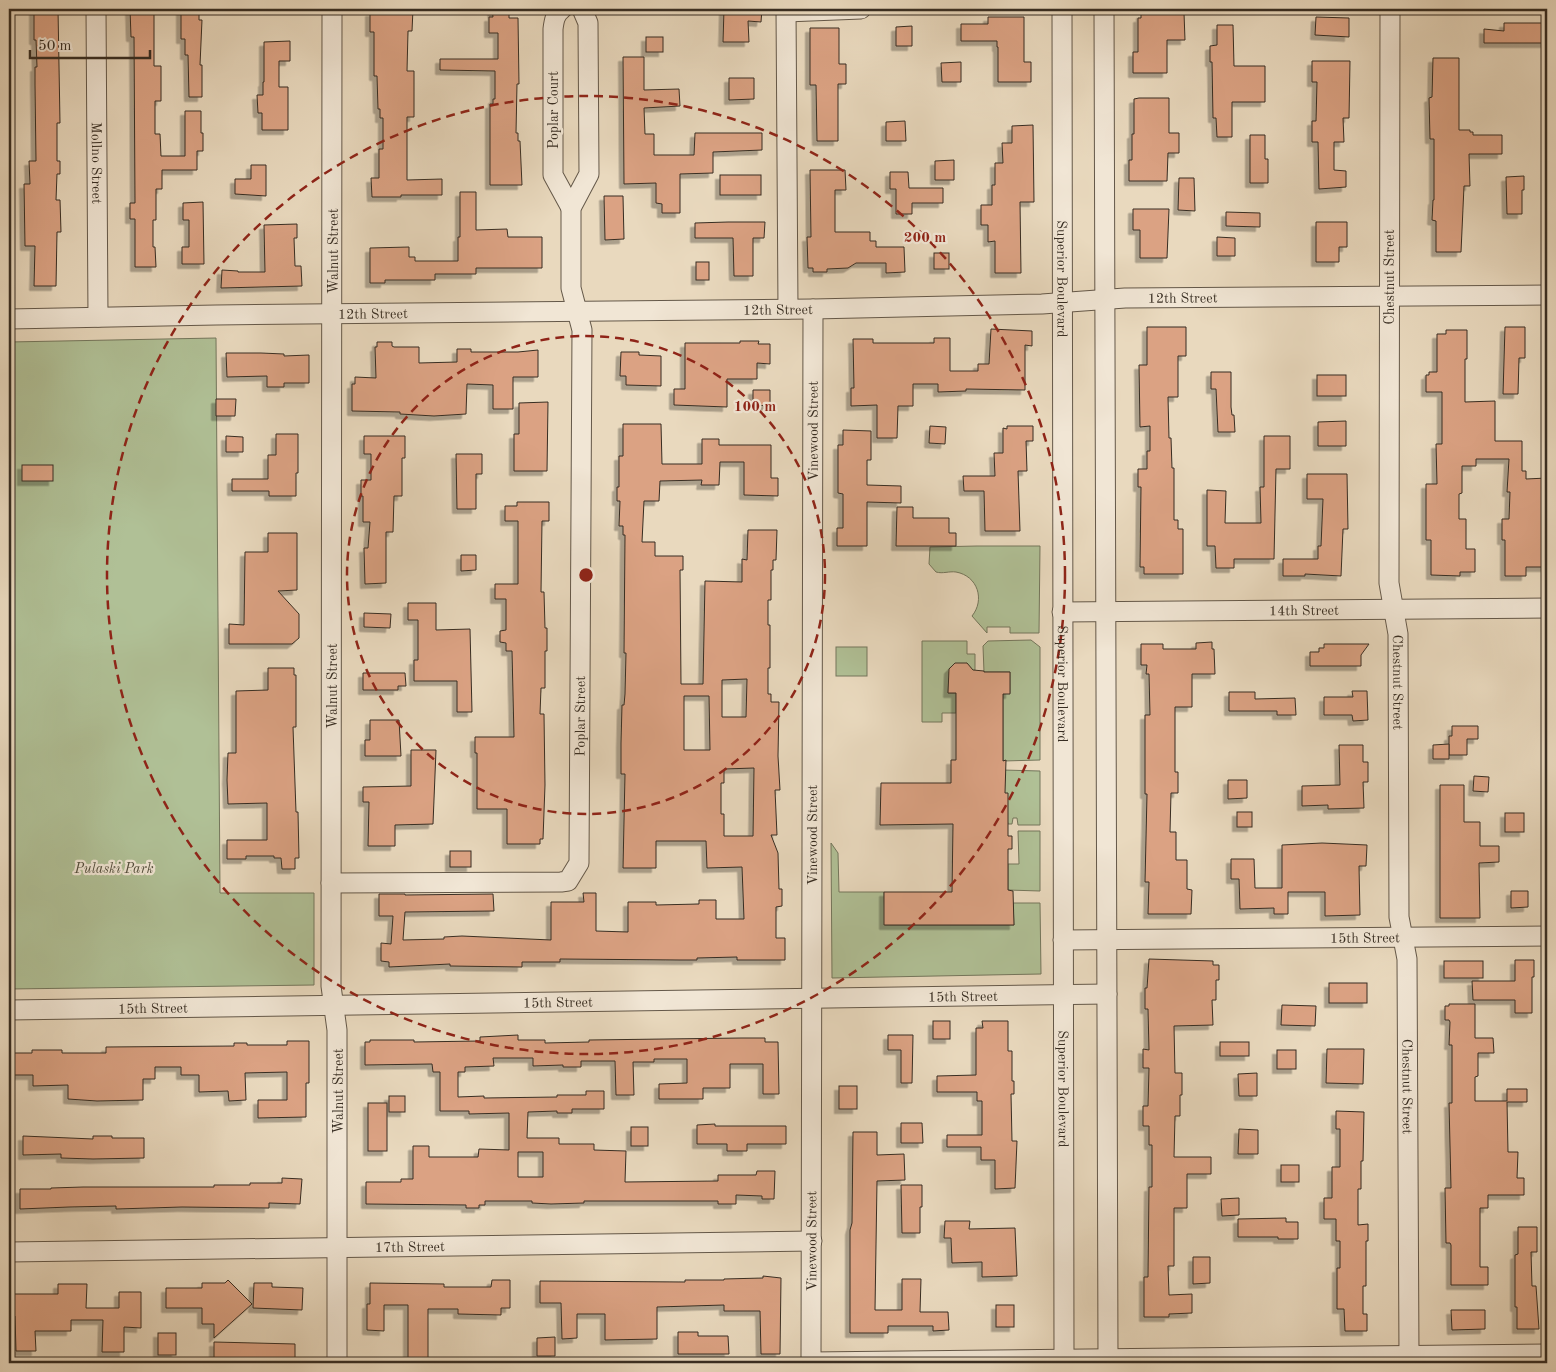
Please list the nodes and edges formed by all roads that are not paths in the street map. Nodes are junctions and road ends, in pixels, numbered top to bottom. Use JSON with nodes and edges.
{"nodes":[{"id":1,"x":96,"y":9,"type":"edge"},
{"id":2,"x":332,"y":9,"type":"edge"},
{"id":3,"x":562,"y":9,"type":"edge"},
{"id":4,"x":582,"y":9,"type":"edge"},
{"id":5,"x":861,"y":9,"type":"edge"},
{"id":6,"x":1062,"y":9,"type":"edge"},
{"id":7,"x":1104,"y":9,"type":"edge"},
{"id":8,"x":1390,"y":9,"type":"edge"},
{"id":9,"x":786,"y":10,"type":"edge"},
{"id":10,"x":571,"y":208,"type":"junction"},
{"id":11,"x":1547,"y":295,"type":"edge"},
{"id":12,"x":1389,"y":296,"type":"junction"},
{"id":13,"x":1106,"y":300,"type":"junction"},
{"id":14,"x":1062,"y":304,"type":"junction"},
{"id":15,"x":788,"y":309,"type":"junction"},
{"id":16,"x":812,"y":309,"type":"junction"},
{"id":17,"x":576,"y":311,"type":"junction"},
{"id":18,"x":333,"y":313,"type":"junction"},
{"id":19,"x":98,"y":317,"type":"junction"},
{"id":20,"x":9,"y":319,"type":"edge"},
{"id":21,"x":1547,"y":608,"type":"edge"},
{"id":22,"x":1393,"y":610,"type":"junction"},
{"id":23,"x":1062,"y":612,"type":"junction"},
{"id":24,"x":1106,"y":612,"type":"junction"},
{"id":25,"x":331,"y":883,"type":"junction"},
{"id":26,"x":1547,"y":936,"type":"edge"},
{"id":27,"x":1404,"y":938,"type":"junction"},
{"id":28,"x":1063,"y":940,"type":"junction"},
{"id":29,"x":1106,"y":940,"type":"junction"},
{"id":30,"x":1063,"y":994,"type":"junction"},
{"id":31,"x":1106,"y":994,"type":"junction"},
{"id":32,"x":812,"y":999,"type":"junction"},
{"id":33,"x":334,"y":1004,"type":"junction"},
{"id":34,"x":9,"y":1010,"type":"edge"},
{"id":35,"x":812,"y":1241,"type":"junction"},
{"id":36,"x":338,"y":1248,"type":"junction"},
{"id":37,"x":9,"y":1252,"type":"edge"},
{"id":38,"x":1547,"y":1354,"type":"edge"},
{"id":39,"x":1409,"y":1355,"type":"junction"},
{"id":40,"x":1064,"y":1358,"type":"junction"},
{"id":41,"x":1108,"y":1358,"type":"junction"},
{"id":42,"x":1460,"y":1359,"type":"edge"},
{"id":43,"x":1241,"y":1360,"type":"edge"},
{"id":44,"x":1022,"y":1361,"type":"edge"},
{"id":45,"x":811,"y":1362,"type":"edge"},
{"id":46,"x":337,"y":1363,"type":"edge"}],
"edges":[{"from":1,"to":19,"type":"street","name":"Mollno Street"},
{"from":2,"to":18,"type":"street","name":"Walnut Street"},
{"from":3,"to":10,"type":"street","name":"Poplar Court"},
{"from":4,"to":10,"type":"street","name":"Poplar Court"},
{"from":5,"to":9,"type":"street"},
{"from":6,"to":14,"type":"street","name":"Superior Boulevard"},
{"from":7,"to":13,"type":"street"},
{"from":8,"to":12,"type":"street","name":"Chestnut Street"},
{"from":9,"to":15,"type":"street"},
{"from":10,"to":17,"type":"street","name":"Poplar Court"},
{"from":11,"to":12,"type":"street","name":"12th Street"},
{"from":12,"to":13,"type":"street","name":"12th Street"},
{"from":12,"to":22,"type":"street","name":"Chestnut Street"},
{"from":13,"to":14,"type":"street","name":"12th Street"},
{"from":13,"to":24,"type":"street"},
{"from":14,"to":16,"type":"street","name":"12th Street"},
{"from":14,"to":23,"type":"street","name":"Superior Boulevard"},
{"from":15,"to":16,"type":"street","name":"12th Street"},
{"from":15,"to":17,"type":"street","name":"12th Street"},
{"from":16,"to":32,"type":"street","name":"Vinewood Street"},
{"from":17,"to":18,"type":"street","name":"12th Street"},
{"from":17,"to":25,"type":"street","name":"Poplar Street"},
{"from":18,"to":19,"type":"street","name":"12th Street"},
{"from":18,"to":25,"type":"street","name":"Walnut Street"},
{"from":19,"to":20,"type":"street","name":"12th Street"},
{"from":21,"to":22,"type":"street","name":"14th Street"},
{"from":22,"to":24,"type":"street","name":"14th Street"},
{"from":22,"to":27,"type":"street","name":"Chestnut Street"},
{"from":23,"to":24,"type":"street","name":"14th Street"},
{"from":23,"to":28,"type":"street","name":"Superior Boulevard"},
{"from":24,"to":29,"type":"street"},
{"from":25,"to":33,"type":"street","name":"Walnut Street"},
{"from":26,"to":27,"type":"street","name":"15th Street"},
{"from":27,"to":29,"type":"street","name":"15th Street"},
{"from":27,"to":39,"type":"street","name":"Chestnut Street"},
{"from":28,"to":29,"type":"street","name":"15th Street"},
{"from":28,"to":30,"type":"street","name":"Superior Boulevard"},
{"from":29,"to":31,"type":"street"},
{"from":30,"to":31,"type":"street","name":"15th Street"},
{"from":30,"to":32,"type":"street","name":"15th Street"},
{"from":30,"to":40,"type":"street","name":"Superior Boulevard"},
{"from":31,"to":41,"type":"street"},
{"from":32,"to":33,"type":"street","name":"15th Street"},
{"from":32,"to":35,"type":"street","name":"Vinewood Street"},
{"from":33,"to":34,"type":"street","name":"15th Street"},
{"from":33,"to":36,"type":"street","name":"Walnut Street"},
{"from":35,"to":36,"type":"street","name":"17th Street"},
{"from":35,"to":45,"type":"street","name":"Vinewood Street"},
{"from":36,"to":37,"type":"street","name":"17th Street"},
{"from":36,"to":46,"type":"street","name":"Walnut Street"},
{"from":38,"to":42,"type":"street"},
{"from":39,"to":42,"type":"street"},
{"from":39,"to":43,"type":"street"},
{"from":40,"to":41,"type":"street"},
{"from":40,"to":44,"type":"street"},
{"from":41,"to":43,"type":"street"},
{"from":44,"to":45,"type":"street"}]}
